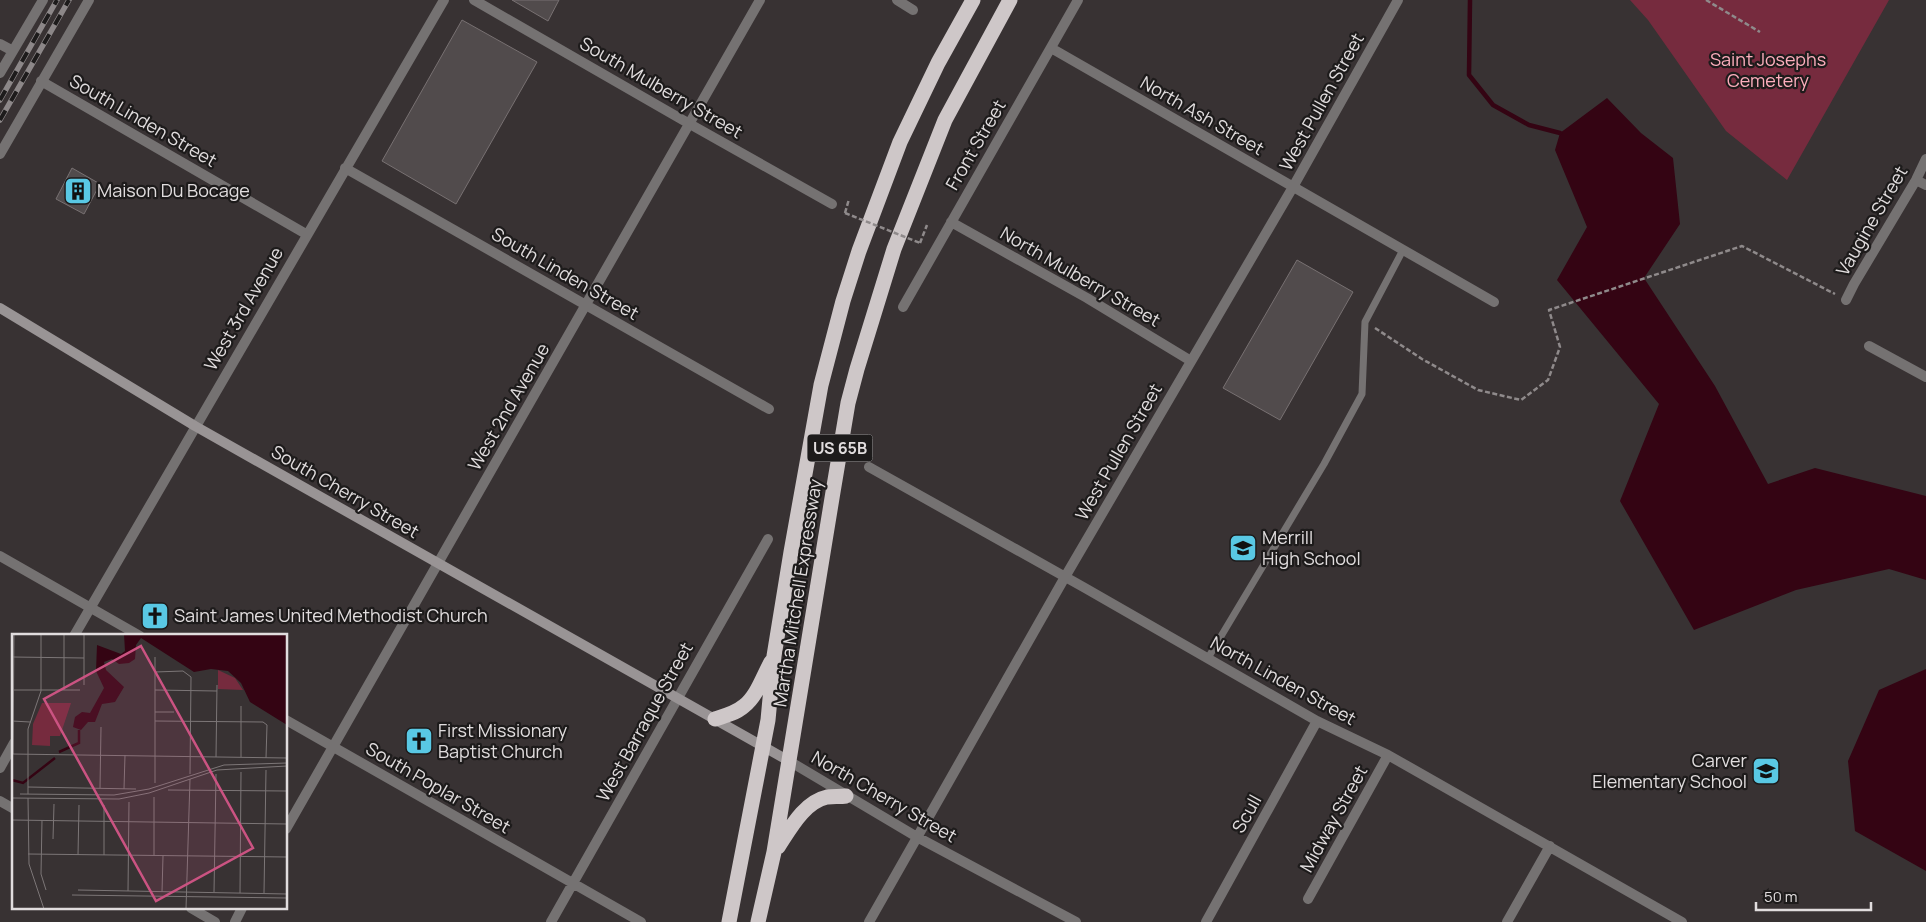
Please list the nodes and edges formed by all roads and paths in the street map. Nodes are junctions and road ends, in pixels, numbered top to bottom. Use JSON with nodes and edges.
{"nodes":[{"id":1,"x":43,"y":0,"type":"edge"},
{"id":2,"x":88,"y":0,"type":"edge"},
{"id":3,"x":444,"y":0,"type":"edge"},
{"id":4,"x":474,"y":0,"type":"edge"},
{"id":5,"x":760,"y":0,"type":"edge"},
{"id":6,"x":897,"y":0,"type":"edge"},
{"id":7,"x":973,"y":0,"type":"edge"},
{"id":8,"x":1010,"y":0,"type":"edge"},
{"id":9,"x":1078,"y":0,"type":"edge"},
{"id":10,"x":1398,"y":0,"type":"edge"},
{"id":11,"x":1706,"y":0,"type":"edge"},
{"id":12,"x":1716,"y":0,"type":"edge"},
{"id":13,"x":1713,"y":4,"type":"junction"},
{"id":14,"x":913,"y":10,"type":"dead end"},
{"id":15,"x":1760,"y":32,"type":"dead end"},
{"id":16,"x":0,"y":44,"type":"edge"},
{"id":17,"x":1050,"y":48,"type":"junction"},
{"id":18,"x":13,"y":51,"type":"junction"},
{"id":19,"x":0,"y":73,"type":"edge"},
{"id":20,"x":41,"y":81,"type":"junction"},
{"id":21,"x":688,"y":123,"type":"junction"},
{"id":22,"x":0,"y":154,"type":"edge"},
{"id":23,"x":1926,"y":159,"type":"edge"},
{"id":24,"x":346,"y":168,"type":"junction"},
{"id":25,"x":1916,"y":180,"type":"junction"},
{"id":26,"x":1926,"y":185,"type":"edge"},
{"id":27,"x":1293,"y":187,"type":"junction"},
{"id":28,"x":849,"y":199,"type":"dead end"},
{"id":29,"x":832,"y":204,"type":"dead end"},
{"id":30,"x":951,"y":222,"type":"junction"},
{"id":31,"x":927,"y":225,"type":"dead end"},
{"id":32,"x":306,"y":234,"type":"junction"},
{"id":33,"x":1403,"y":250,"type":"junction"},
{"id":34,"x":1846,"y":300,"type":"joint"},
{"id":35,"x":1494,"y":302,"type":"dead end"},
{"id":36,"x":586,"y":304,"type":"junction"},
{"id":37,"x":903,"y":307,"type":"dead end"},
{"id":38,"x":0,"y":308,"type":"edge"},
{"id":39,"x":1365,"y":322,"type":"junction"},
{"id":40,"x":1869,"y":346,"type":"dead end"},
{"id":41,"x":1191,"y":361,"type":"junction"},
{"id":42,"x":1926,"y":377,"type":"edge"},
{"id":43,"x":769,"y":410,"type":"dead end"},
{"id":44,"x":195,"y":426,"type":"junction"},
{"id":45,"x":869,"y":467,"type":"dead end"},
{"id":46,"x":768,"y":539,"type":"dead end"},
{"id":47,"x":0,"y":556,"type":"edge"},
{"id":48,"x":438,"y":563,"type":"junction"},
{"id":49,"x":1065,"y":576,"type":"junction"},
{"id":50,"x":90,"y":607,"type":"junction"},
{"id":51,"x":75,"y":634,"type":"edge"},
{"id":52,"x":137,"y":634,"type":"edge"},
{"id":53,"x":774,"y":656,"type":"junction"},
{"id":54,"x":1208,"y":658,"type":"junction"},
{"id":55,"x":677,"y":698,"type":"junction"},
{"id":56,"x":715,"y":719,"type":"junction"},
{"id":57,"x":288,"y":721,"type":"edge"},
{"id":58,"x":1317,"y":722,"type":"junction"},
{"id":59,"x":332,"y":746,"type":"junction"},
{"id":60,"x":763,"y":746,"type":"junction"},
{"id":61,"x":12,"y":747,"type":"edge"},
{"id":62,"x":1388,"y":755,"type":"junction"},
{"id":63,"x":789,"y":761,"type":"junction"},
{"id":64,"x":0,"y":768,"type":"edge"},
{"id":65,"x":846,"y":796,"type":"junction"},
{"id":66,"x":0,"y":801,"type":"edge"},
{"id":67,"x":12,"y":808,"type":"edge"},
{"id":68,"x":288,"y":826,"type":"edge"},
{"id":69,"x":917,"y":837,"type":"junction"},
{"id":70,"x":1550,"y":846,"type":"junction"},
{"id":71,"x":774,"y":852,"type":"junction"},
{"id":72,"x":573,"y":884,"type":"junction"},
{"id":73,"x":1308,"y":900,"type":"dead end"},
{"id":74,"x":194,"y":910,"type":"edge"},
{"id":75,"x":241,"y":910,"type":"edge"},
{"id":76,"x":1679,"y":921,"type":"edge"},
{"id":77,"x":215,"y":922,"type":"edge"},
{"id":78,"x":235,"y":922,"type":"edge"},
{"id":79,"x":551,"y":922,"type":"edge"},
{"id":80,"x":641,"y":922,"type":"edge"},
{"id":81,"x":729,"y":922,"type":"edge"},
{"id":82,"x":758,"y":922,"type":"edge"},
{"id":83,"x":869,"y":922,"type":"edge"},
{"id":84,"x":1076,"y":922,"type":"edge"},
{"id":85,"x":1206,"y":922,"type":"edge"},
{"id":86,"x":1507,"y":922,"type":"edge"}],
"edges":[{"from":1,"to":18,"type":"street"},
{"from":2,"to":20,"type":"street"},
{"from":3,"to":24,"type":"street","name":"West 3rd Avenue"},
{"from":4,"to":21,"type":"street","name":"South Mulberry Street"},
{"from":5,"to":21,"type":"street","name":"West 2nd Avenue"},
{"from":6,"to":14,"type":"street"},
{"from":7,"to":53,"type":"highway","name":"Martha Mitchell Expressway","number":"US 65B"},
{"from":8,"to":63,"type":"highway","name":"Martha Mitchell Expressway","number":"US 65B"},
{"from":9,"to":17,"type":"street","name":"Front Street"},
{"from":10,"to":27,"type":"street","name":"West Pullen Street"},
{"from":11,"to":13,"type":"path"},
{"from":12,"to":13,"type":"path"},
{"from":13,"to":15,"type":"path"},
{"from":16,"to":18,"type":"street"},
{"from":17,"to":27,"type":"street","name":"North Ash Street"},
{"from":17,"to":30,"type":"street","name":"Front Street"},
{"from":18,"to":19,"type":"street"},
{"from":20,"to":22,"type":"street"},
{"from":20,"to":32,"type":"street","name":"South Linden Street"},
{"from":21,"to":29,"type":"street","name":"South Mulberry Street"},
{"from":21,"to":36,"type":"street","name":"West 2nd Avenue"},
{"from":23,"to":25,"type":"street","name":"Vaugine Street"},
{"from":24,"to":32,"type":"street","name":"West 3rd Avenue"},
{"from":24,"to":36,"type":"street","name":"South Linden Street"},
{"from":25,"to":26,"type":"street"},
{"from":25,"to":34,"type":"street","name":"Vaugine Street"},
{"from":27,"to":33,"type":"street","name":"North Ash Street"},
{"from":27,"to":41,"type":"street","name":"West Pullen Street"},
{"from":28,"to":31,"type":"path","bridge":true},
{"from":30,"to":37,"type":"street","name":"Front Street"},
{"from":30,"to":41,"type":"street","name":"North Mulberry Street"},
{"from":32,"to":44,"type":"street","name":"West 3rd Avenue"},
{"from":33,"to":35,"type":"street","name":"North Ash Street"},
{"from":33,"to":39,"type":"lane"},
{"from":34,"to":39,"type":"path"},
{"from":36,"to":43,"type":"street","name":"South Linden Street"},
{"from":36,"to":48,"type":"street","name":"West 2nd Avenue"},
{"from":38,"to":44,"type":"main road","name":"South Cherry Street"},
{"from":39,"to":54,"type":"lane"},
{"from":40,"to":42,"type":"street"},
{"from":41,"to":49,"type":"street","name":"West Pullen Street"},
{"from":44,"to":48,"type":"main road","name":"South Cherry Street"},
{"from":44,"to":50,"type":"street","name":"West 3rd Avenue"},
{"from":45,"to":49,"type":"street","name":"North Linden Street"},
{"from":46,"to":55,"type":"street","name":"West Barraque Street"},
{"from":47,"to":50,"type":"street"},
{"from":48,"to":55,"type":"main road","name":"South Cherry Street"},
{"from":48,"to":59,"type":"street","name":"West 2nd Avenue"},
{"from":49,"to":54,"type":"street","name":"North Linden Street"},
{"from":49,"to":69,"type":"street","name":"West Pullen Street"},
{"from":50,"to":51,"type":"street","name":"West 3rd Avenue"},
{"from":50,"to":52,"type":"street"},
{"from":53,"to":56,"type":"highway"},
{"from":53,"to":60,"type":"highway","name":"Martha Mitchell Expressway","number":"US 65B"},
{"from":54,"to":58,"type":"street","name":"North Linden Street"},
{"from":55,"to":56,"type":"main road","name":"North Cherry Street"},
{"from":55,"to":72,"type":"street","name":"West Barraque Street"},
{"from":56,"to":60,"type":"main road","name":"North Cherry Street"},
{"from":57,"to":59,"type":"street","name":"South Poplar Street"},
{"from":58,"to":62,"type":"street","name":"North Linden Street"},
{"from":58,"to":85,"type":"street","name":"Scull"},
{"from":59,"to":68,"type":"street","name":"West 2nd Avenue"},
{"from":59,"to":72,"type":"street","name":"South Poplar Street"},
{"from":60,"to":63,"type":"main road","name":"North Cherry Street"},
{"from":60,"to":81,"type":"highway","name":"Martha Mitchell Expressway","number":"US 65B"},
{"from":61,"to":64,"type":"street"},
{"from":62,"to":70,"type":"street","name":"North Linden Street"},
{"from":62,"to":73,"type":"street","name":"Midway Street"},
{"from":63,"to":65,"type":"street","name":"North Cherry Street"},
{"from":63,"to":71,"type":"highway","name":"Martha Mitchell Expressway","number":"US 65B"},
{"from":65,"to":69,"type":"street","name":"North Cherry Street"},
{"from":65,"to":71,"type":"highway"},
{"from":66,"to":67,"type":"street"},
{"from":69,"to":83,"type":"street","name":"West Pullen Street"},
{"from":69,"to":84,"type":"street","name":"North Cherry Street"},
{"from":70,"to":76,"type":"street","name":"North Linden Street"},
{"from":70,"to":86,"type":"street"},
{"from":71,"to":82,"type":"highway","name":"Martha Mitchell Expressway","number":"US 65B"},
{"from":72,"to":79,"type":"street","name":"West Barraque Street"},
{"from":72,"to":80,"type":"street","name":"South Poplar Street"},
{"from":74,"to":77,"type":"street"},
{"from":75,"to":78,"type":"street"}]}
